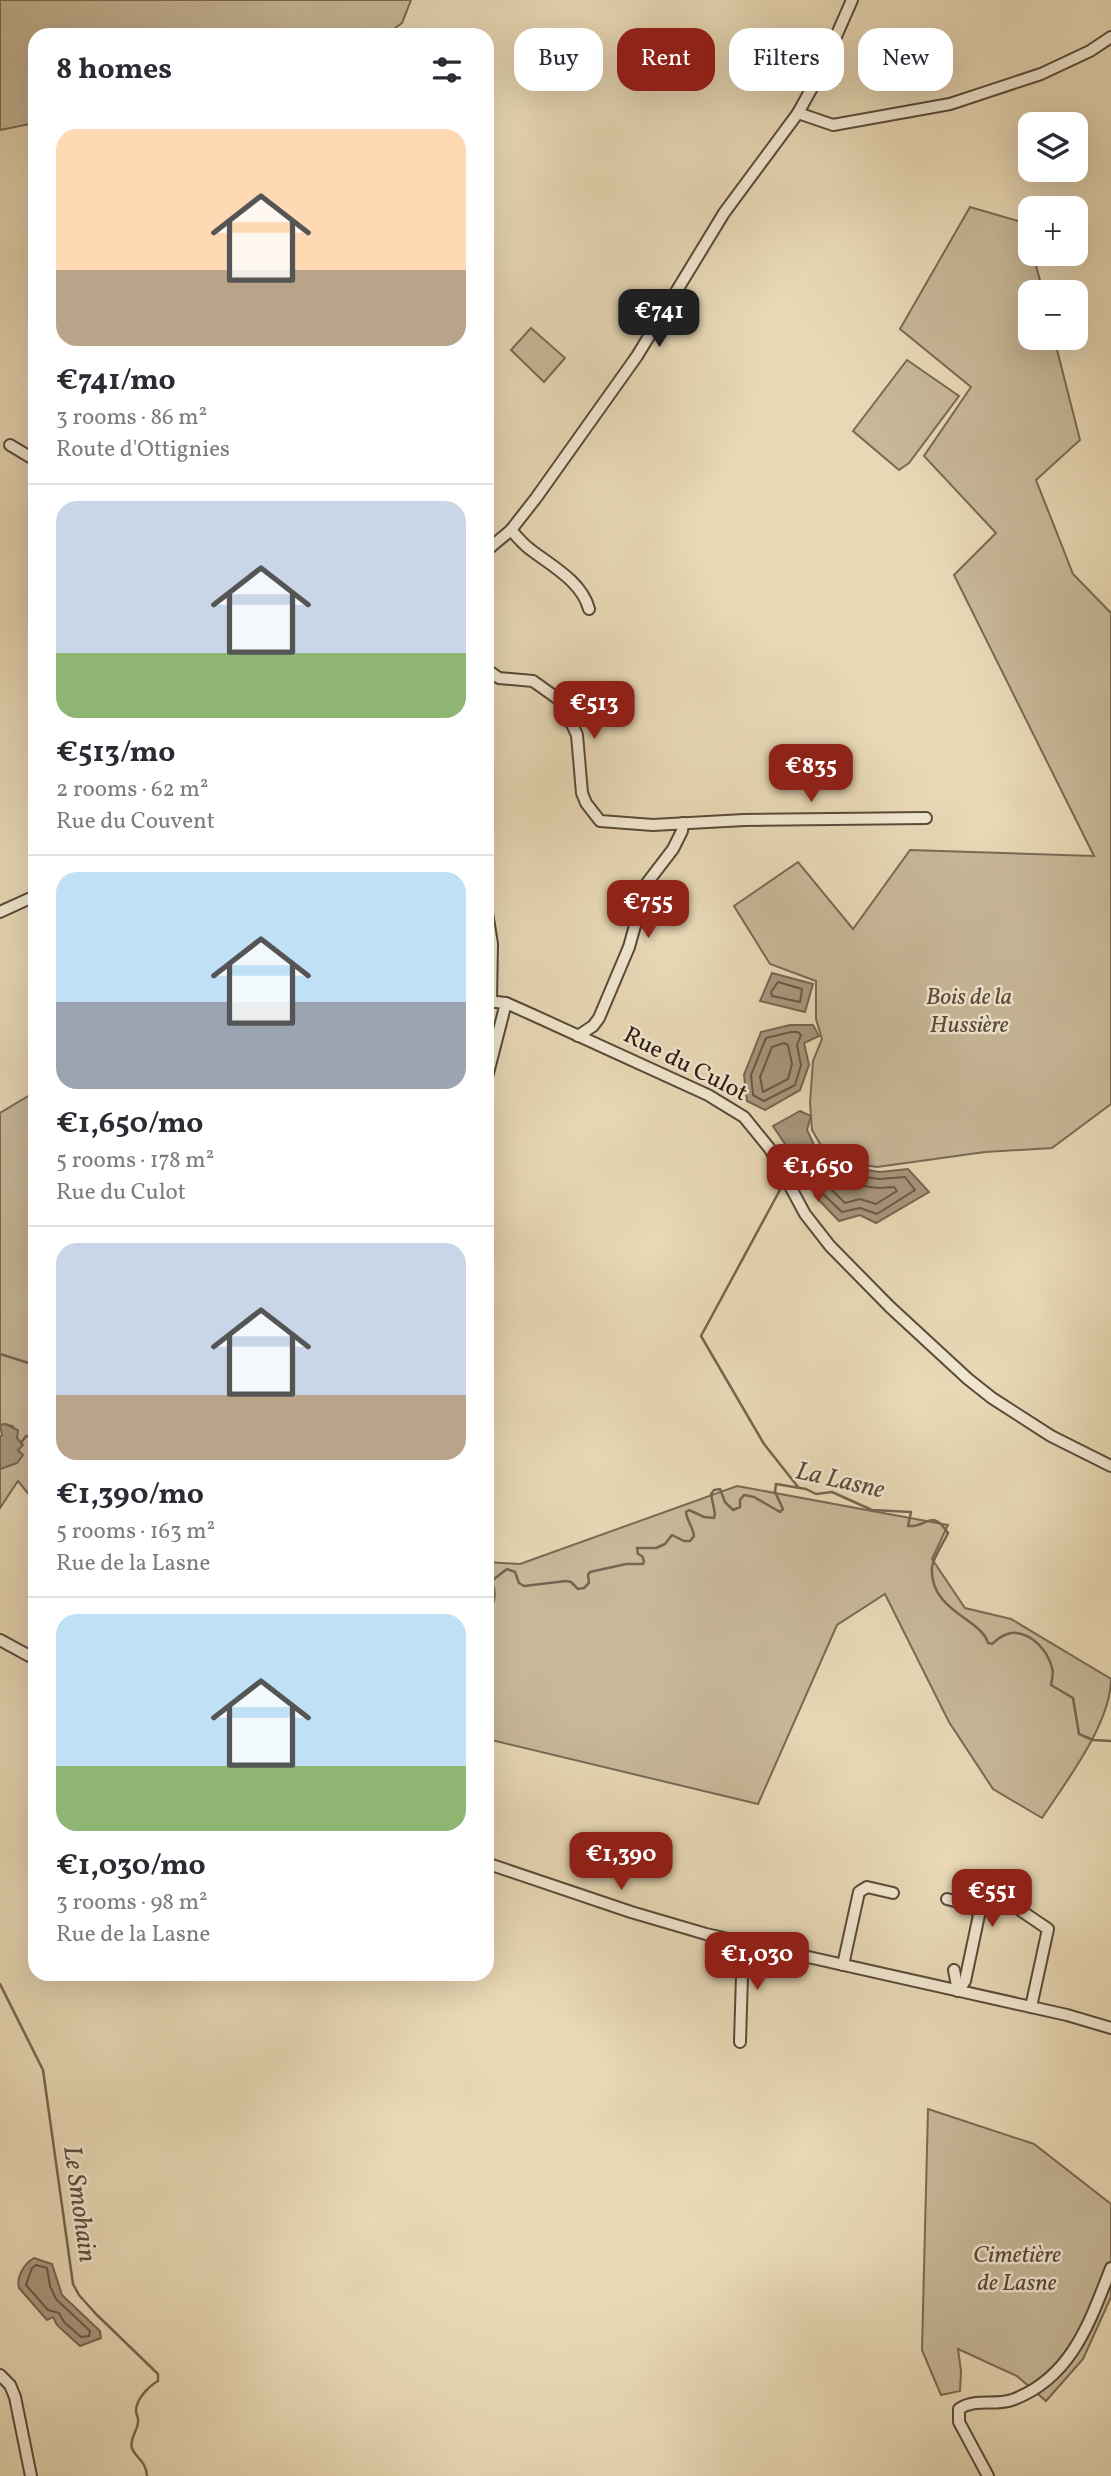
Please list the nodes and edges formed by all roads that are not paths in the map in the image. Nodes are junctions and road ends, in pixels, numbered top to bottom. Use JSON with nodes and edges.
{"nodes":[{"id":1,"x":852,"y":0,"type":"edge"},
{"id":2,"x":1111,"y":37,"type":"edge"},
{"id":3,"x":798,"y":113,"type":"junction"},
{"id":4,"x":9,"y":445,"type":"dead end"},
{"id":5,"x":28,"y":456,"type":"edge"},
{"id":6,"x":511,"y":530,"type":"junction"},
{"id":7,"x":494,"y":544,"type":"edge"},
{"id":8,"x":589,"y":609,"type":"dead end"},
{"id":9,"x":494,"y":675,"type":"edge"},
{"id":10,"x":926,"y":818,"type":"dead end"},
{"id":11,"x":683,"y":823,"type":"junction"},
{"id":12,"x":28,"y":899,"type":"edge"},
{"id":13,"x":0,"y":912,"type":"edge"},
{"id":14,"x":494,"y":1002,"type":"edge"},
{"id":15,"x":506,"y":1003,"type":"junction"},
{"id":16,"x":579,"y":1036,"type":"junction"},
{"id":17,"x":494,"y":1050,"type":"edge"},
{"id":18,"x":1111,"y":1466,"type":"edge"},
{"id":19,"x":0,"y":1640,"type":"edge"},
{"id":20,"x":28,"y":1655,"type":"edge"},
{"id":21,"x":494,"y":1866,"type":"edge"},
{"id":22,"x":893,"y":1893,"type":"dead end"},
{"id":23,"x":947,"y":1899,"type":"dead end"},
{"id":24,"x":1020,"y":1910,"type":"dead end"},
{"id":25,"x":743,"y":1942,"type":"junction"},
{"id":26,"x":843,"y":1965,"type":"junction"},
{"id":27,"x":954,"y":1970,"type":"dead end"},
{"id":28,"x":958,"y":1991,"type":"junction"},
{"id":29,"x":1031,"y":2007,"type":"junction"},
{"id":30,"x":1111,"y":2028,"type":"edge"},
{"id":31,"x":740,"y":2042,"type":"dead end"},
{"id":32,"x":1111,"y":2268,"type":"edge"},
{"id":33,"x":0,"y":2375,"type":"edge"},
{"id":34,"x":31,"y":2476,"type":"edge"},
{"id":35,"x":988,"y":2476,"type":"edge"}],
"edges":[{"from":1,"to":3,"type":"street"},
{"from":2,"to":3,"type":"street"},
{"from":3,"to":6,"type":"street"},
{"from":4,"to":5,"type":"street"},
{"from":6,"to":7,"type":"street"},
{"from":6,"to":8,"type":"street"},
{"from":9,"to":11,"type":"street"},
{"from":10,"to":11,"type":"street"},
{"from":11,"to":16,"type":"street"},
{"from":12,"to":13,"type":"street"},
{"from":14,"to":15,"type":"street","name":"Rue du Culot"},
{"from":15,"to":16,"type":"street","name":"Rue du Culot"},
{"from":15,"to":17,"type":"street"},
{"from":16,"to":18,"type":"street","name":"Rue du Culot"},
{"from":19,"to":20,"type":"street"},
{"from":21,"to":25,"type":"street"},
{"from":22,"to":26,"type":"street"},
{"from":23,"to":28,"type":"street"},
{"from":24,"to":29,"type":"street"},
{"from":25,"to":26,"type":"street"},
{"from":25,"to":31,"type":"street"},
{"from":26,"to":28,"type":"street"},
{"from":27,"to":28,"type":"street"},
{"from":28,"to":29,"type":"street"},
{"from":29,"to":30,"type":"street"},
{"from":32,"to":35,"type":"street"},
{"from":33,"to":34,"type":"street"}]}
